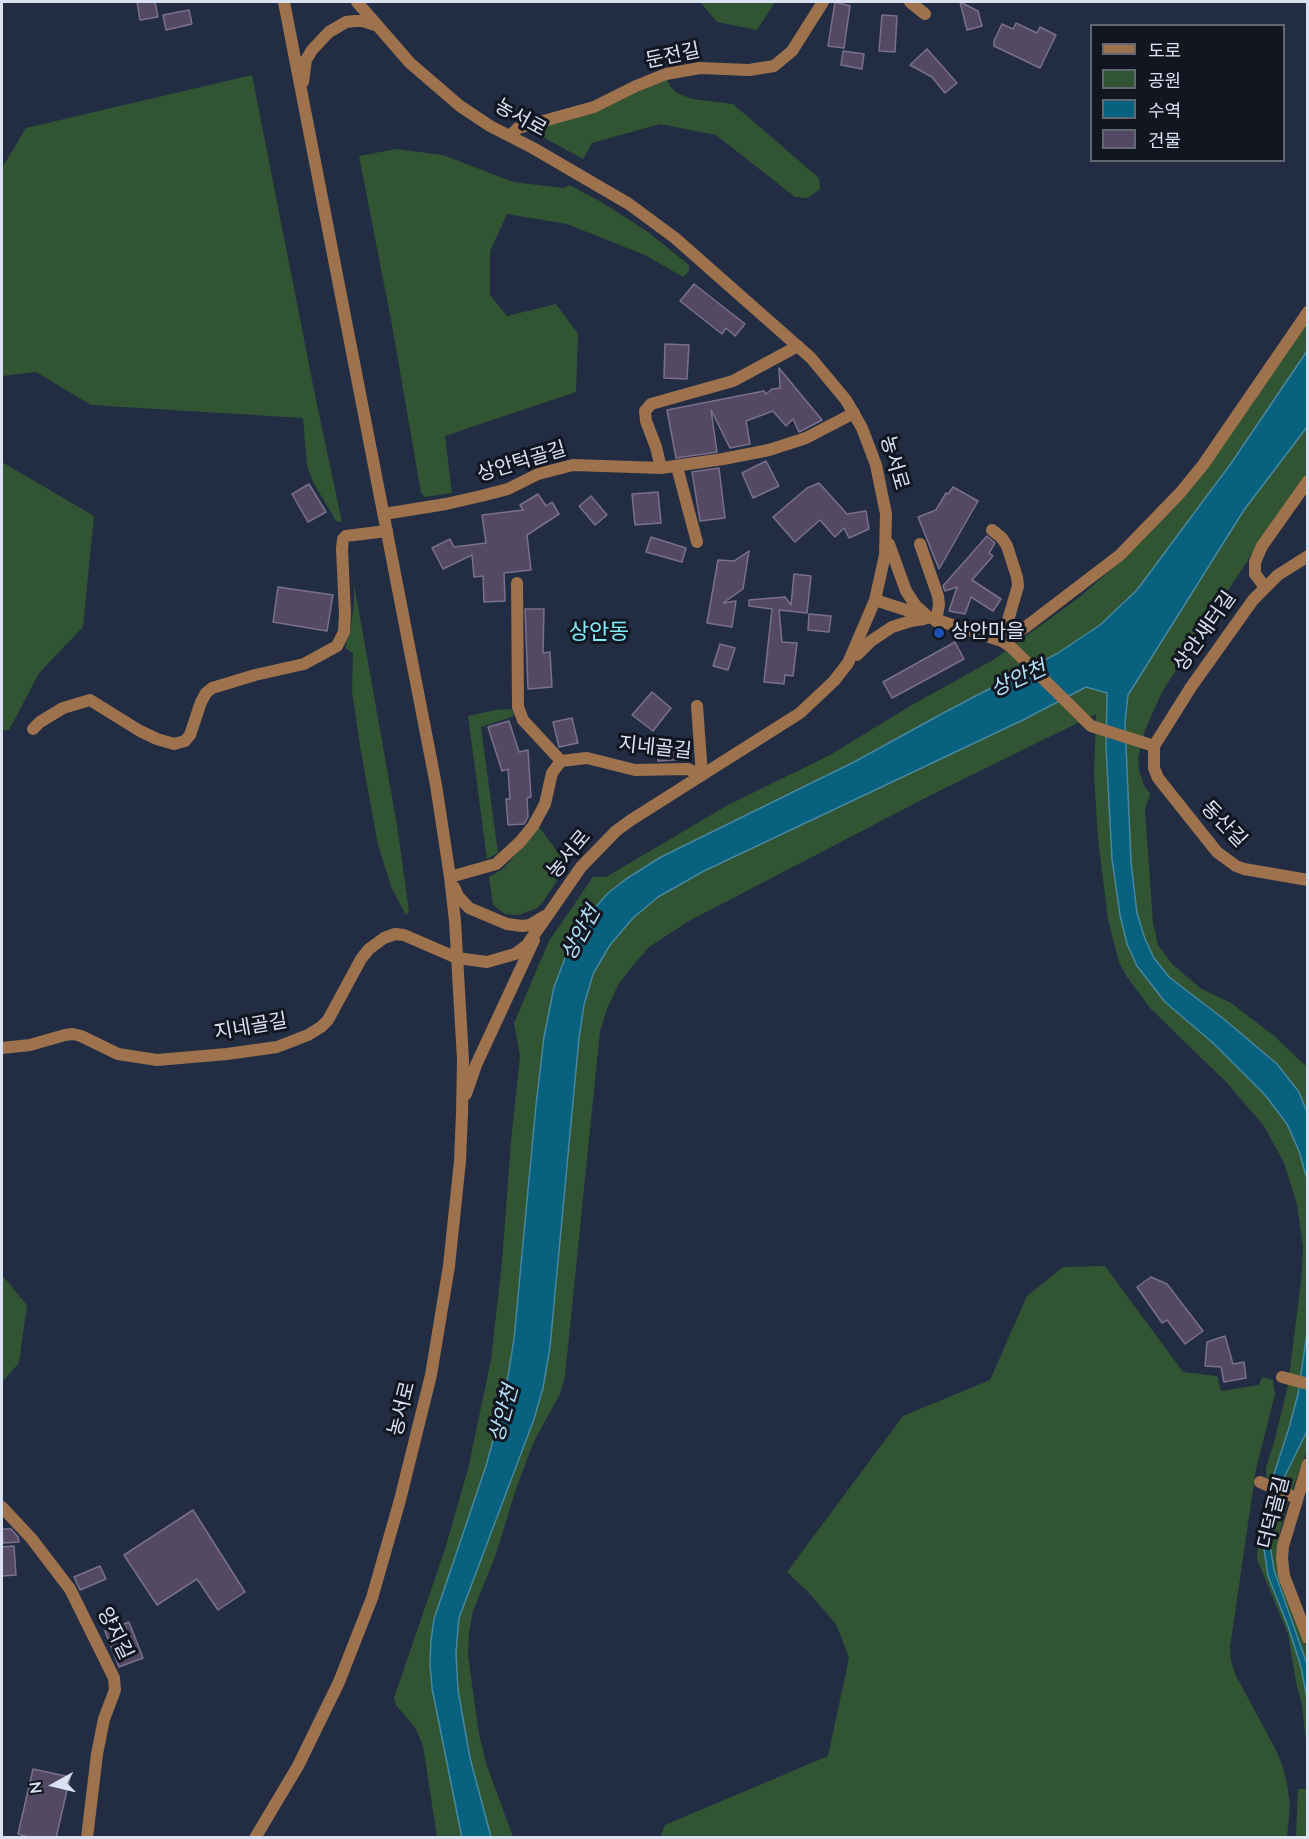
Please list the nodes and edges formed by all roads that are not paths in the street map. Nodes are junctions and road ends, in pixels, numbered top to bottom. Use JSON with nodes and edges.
{"nodes":[{"id":1,"x":284,"y":2,"type":"edge"},
{"id":2,"x":357,"y":2,"type":"edge"},
{"id":3,"x":363,"y":2,"type":"edge"},
{"id":4,"x":823,"y":2,"type":"edge"},
{"id":5,"x":910,"y":2,"type":"edge"},
{"id":6,"x":925,"y":14,"type":"dead end"},
{"id":7,"x":381,"y":28,"type":"junction"},
{"id":8,"x":303,"y":98,"type":"junction"},
{"id":9,"x":510,"y":136,"type":"junction"},
{"id":10,"x":1308,"y":312,"type":"edge"},
{"id":11,"x":798,"y":346,"type":"junction"},
{"id":12,"x":854,"y":413,"type":"junction"},
{"id":13,"x":677,"y":466,"type":"junction"},
{"id":14,"x":661,"y":468,"type":"junction"},
{"id":15,"x":1308,"y":481,"type":"edge"},
{"id":16,"x":384,"y":514,"type":"junction"},
{"id":17,"x":992,"y":530,"type":"dead end"},
{"id":18,"x":387,"y":531,"type":"junction"},
{"id":19,"x":886,"y":534,"type":"junction"},
{"id":20,"x":697,"y":542,"type":"dead end"},
{"id":21,"x":920,"y":544,"type":"dead end"},
{"id":22,"x":1308,"y":556,"type":"edge"},
{"id":23,"x":517,"y":583,"type":"dead end"},
{"id":24,"x":1265,"y":587,"type":"junction"},
{"id":25,"x":875,"y":600,"type":"junction"},
{"id":26,"x":934,"y":620,"type":"junction"},
{"id":27,"x":1006,"y":644,"type":"junction"},
{"id":28,"x":848,"y":663,"type":"junction"},
{"id":29,"x":697,"y":706,"type":"dead end"},
{"id":30,"x":33,"y":729,"type":"dead end"},
{"id":31,"x":1149,"y":744,"type":"junction"},
{"id":32,"x":561,"y":761,"type":"junction"},
{"id":33,"x":702,"y":775,"type":"junction"},
{"id":34,"x":450,"y":876,"type":"junction"},
{"id":35,"x":1308,"y":880,"type":"edge"},
{"id":36,"x":552,"y":909,"type":"junction"},
{"id":37,"x":539,"y":929,"type":"junction"},
{"id":38,"x":457,"y":958,"type":"junction"},
{"id":39,"x":2,"y":1048,"type":"edge"},
{"id":40,"x":462,"y":1113,"type":"junction"},
{"id":41,"x":1286,"y":1378,"type":"dead end"},
{"id":42,"x":1308,"y":1384,"type":"edge"},
{"id":43,"x":1308,"y":1464,"type":"edge"},
{"id":44,"x":1263,"y":1484,"type":"dead end"},
{"id":45,"x":1293,"y":1497,"type":"junction"},
{"id":46,"x":2,"y":1507,"type":"edge"},
{"id":47,"x":1308,"y":1638,"type":"edge"},
{"id":48,"x":87,"y":1838,"type":"edge"},
{"id":49,"x":255,"y":1838,"type":"edge"}],
"edges":[{"from":1,"to":8,"type":"street","name":"농서로"},
{"from":2,"to":7,"type":"street","name":"농서로"},
{"from":3,"to":7,"type":"street"},
{"from":4,"to":9,"type":"street","name":"둔전길"},
{"from":5,"to":6,"type":"street"},
{"from":7,"to":8,"type":"street"},
{"from":7,"to":9,"type":"street","name":"농서로"},
{"from":8,"to":16,"type":"street","name":"농서로"},
{"from":9,"to":11,"type":"street","name":"농서로"},
{"from":10,"to":27,"type":"street"},
{"from":11,"to":12,"type":"street","name":"농서로"},
{"from":11,"to":14,"type":"street"},
{"from":12,"to":13,"type":"street","name":"상안턱골길"},
{"from":12,"to":19,"type":"street","name":"농서로"},
{"from":13,"to":14,"type":"street","name":"상안턱골길"},
{"from":13,"to":20,"type":"street"},
{"from":14,"to":16,"type":"street","name":"상안턱골길"},
{"from":15,"to":24,"type":"street"},
{"from":16,"to":18,"type":"street","name":"농서로"},
{"from":17,"to":27,"type":"street"},
{"from":18,"to":30,"type":"street"},
{"from":18,"to":34,"type":"street","name":"농서로"},
{"from":19,"to":25,"type":"street","name":"농서로"},
{"from":19,"to":26,"type":"street"},
{"from":21,"to":26,"type":"street"},
{"from":22,"to":24,"type":"street","name":"상안새터길"},
{"from":23,"to":32,"type":"street"},
{"from":24,"to":31,"type":"street","name":"상안새터길"},
{"from":25,"to":26,"type":"street"},
{"from":25,"to":28,"type":"street","name":"농서로"},
{"from":26,"to":27,"type":"street"},
{"from":26,"to":28,"type":"street"},
{"from":27,"to":31,"type":"street"},
{"from":28,"to":33,"type":"street","name":"농서로"},
{"from":29,"to":33,"type":"street"},
{"from":31,"to":35,"type":"street","name":"동산길"},
{"from":32,"to":33,"type":"street","name":"지네골길"},
{"from":32,"to":34,"type":"street"},
{"from":33,"to":36,"type":"street","name":"농서로"},
{"from":34,"to":36,"type":"street"},
{"from":34,"to":38,"type":"street","name":"농서로"},
{"from":36,"to":37,"type":"street","name":"농서로"},
{"from":37,"to":38,"type":"street","name":"농서로"},
{"from":37,"to":40,"type":"street"},
{"from":38,"to":39,"type":"street","name":"지네골길"},
{"from":38,"to":40,"type":"street","name":"농서로"},
{"from":40,"to":49,"type":"street","name":"농서로"},
{"from":41,"to":42,"type":"street"},
{"from":43,"to":45,"type":"street","name":"더덕골길"},
{"from":44,"to":45,"type":"street"},
{"from":45,"to":47,"type":"street","name":"더덕골길"},
{"from":46,"to":48,"type":"street","name":"양지길"}]}
